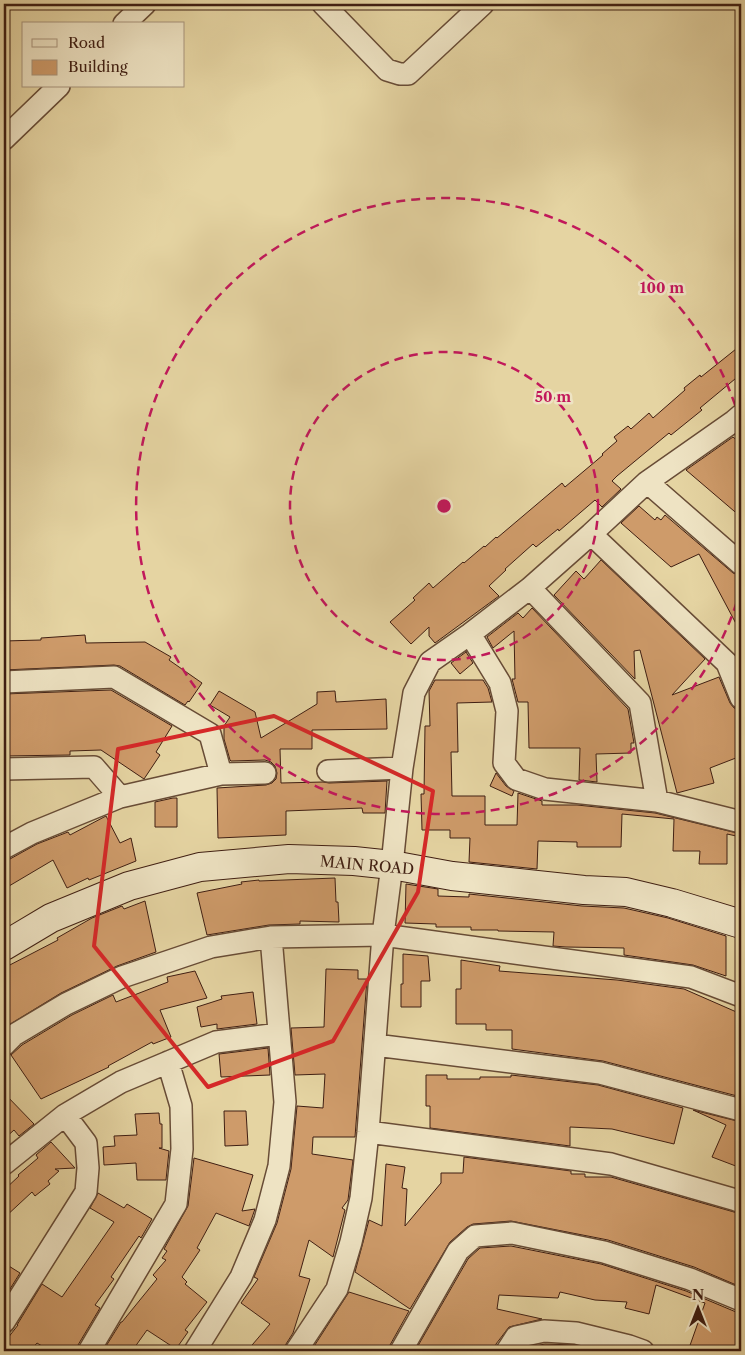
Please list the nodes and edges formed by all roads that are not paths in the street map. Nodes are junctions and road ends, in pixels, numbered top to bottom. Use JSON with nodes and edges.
{"nodes":[{"id":1,"x":145,"y":4,"type":"edge"},
{"id":2,"x":323,"y":4,"type":"edge"},
{"id":3,"x":483,"y":4,"type":"edge"},
{"id":4,"x":126,"y":22,"type":"edge"},
{"id":5,"x":57,"y":88,"type":"edge"},
{"id":6,"x":4,"y":139,"type":"edge"},
{"id":7,"x":739,"y":421,"type":"edge"},
{"id":8,"x":647,"y":482,"type":"junction"},
{"id":9,"x":591,"y":534,"type":"junction"},
{"id":10,"x":741,"y":564,"type":"edge"},
{"id":11,"x":530,"y":588,"type":"junction"},
{"id":12,"x":470,"y":634,"type":"junction"},
{"id":13,"x":4,"y":682,"type":"edge"},
{"id":14,"x":741,"y":698,"type":"edge"},
{"id":15,"x":402,"y":768,"type":"junction"},
{"id":16,"x":4,"y":769,"type":"edge"},
{"id":17,"x":328,"y":771,"type":"dead end"},
{"id":18,"x":265,"y":773,"type":"dead end"},
{"id":19,"x":221,"y":774,"type":"junction"},
{"id":20,"x":120,"y":797,"type":"junction"},
{"id":21,"x":657,"y":800,"type":"junction"},
{"id":22,"x":741,"y":822,"type":"edge"},
{"id":23,"x":4,"y":848,"type":"edge"},
{"id":24,"x":392,"y":865,"type":"junction"},
{"id":25,"x":741,"y":924,"type":"edge"},
{"id":26,"x":383,"y":935,"type":"junction"},
{"id":27,"x":271,"y":937,"type":"junction"},
{"id":28,"x":4,"y":946,"type":"edge"},
{"id":29,"x":741,"y":996,"type":"edge"},
{"id":30,"x":279,"y":1034,"type":"junction"},
{"id":31,"x":4,"y":1045,"type":"edge"},
{"id":32,"x":375,"y":1045,"type":"junction"},
{"id":33,"x":168,"y":1062,"type":"junction"},
{"id":34,"x":741,"y":1110,"type":"edge"},
{"id":35,"x":65,"y":1115,"type":"junction"},
{"id":36,"x":368,"y":1132,"type":"junction"},
{"id":37,"x":4,"y":1164,"type":"edge"},
{"id":38,"x":741,"y":1202,"type":"edge"},
{"id":39,"x":741,"y":1300,"type":"edge"},
{"id":40,"x":4,"y":1322,"type":"edge"},
{"id":41,"x":89,"y":1351,"type":"edge"},
{"id":42,"x":195,"y":1351,"type":"edge"},
{"id":43,"x":296,"y":1351,"type":"edge"},
{"id":44,"x":401,"y":1351,"type":"edge"},
{"id":45,"x":507,"y":1351,"type":"edge"},
{"id":46,"x":643,"y":1351,"type":"edge"}],
"edges":[{"from":1,"to":4,"type":"street"},
{"from":2,"to":3,"type":"street"},
{"from":5,"to":6,"type":"street"},
{"from":7,"to":8,"type":"street"},
{"from":8,"to":9,"type":"street"},
{"from":8,"to":10,"type":"street"},
{"from":9,"to":11,"type":"street"},
{"from":9,"to":14,"type":"street"},
{"from":11,"to":12,"type":"street"},
{"from":11,"to":21,"type":"street"},
{"from":12,"to":15,"type":"street"},
{"from":12,"to":21,"type":"street"},
{"from":13,"to":19,"type":"street"},
{"from":15,"to":17,"type":"street"},
{"from":15,"to":24,"type":"street"},
{"from":16,"to":20,"type":"street"},
{"from":18,"to":19,"type":"street"},
{"from":19,"to":20,"type":"street"},
{"from":20,"to":23,"type":"street"},
{"from":21,"to":22,"type":"street"},
{"from":24,"to":25,"type":"street","name":"MAIN ROAD"},
{"from":24,"to":26,"type":"street"},
{"from":24,"to":28,"type":"street","name":"MAIN ROAD"},
{"from":26,"to":27,"type":"street"},
{"from":26,"to":29,"type":"street"},
{"from":26,"to":32,"type":"street"},
{"from":27,"to":30,"type":"street"},
{"from":27,"to":31,"type":"street"},
{"from":30,"to":33,"type":"street"},
{"from":30,"to":42,"type":"street"},
{"from":32,"to":34,"type":"street"},
{"from":32,"to":36,"type":"street"},
{"from":33,"to":35,"type":"street"},
{"from":33,"to":41,"type":"street"},
{"from":35,"to":37,"type":"street"},
{"from":35,"to":40,"type":"street"},
{"from":36,"to":38,"type":"street"},
{"from":36,"to":43,"type":"street"},
{"from":39,"to":44,"type":"street"},
{"from":45,"to":46,"type":"street"}]}
